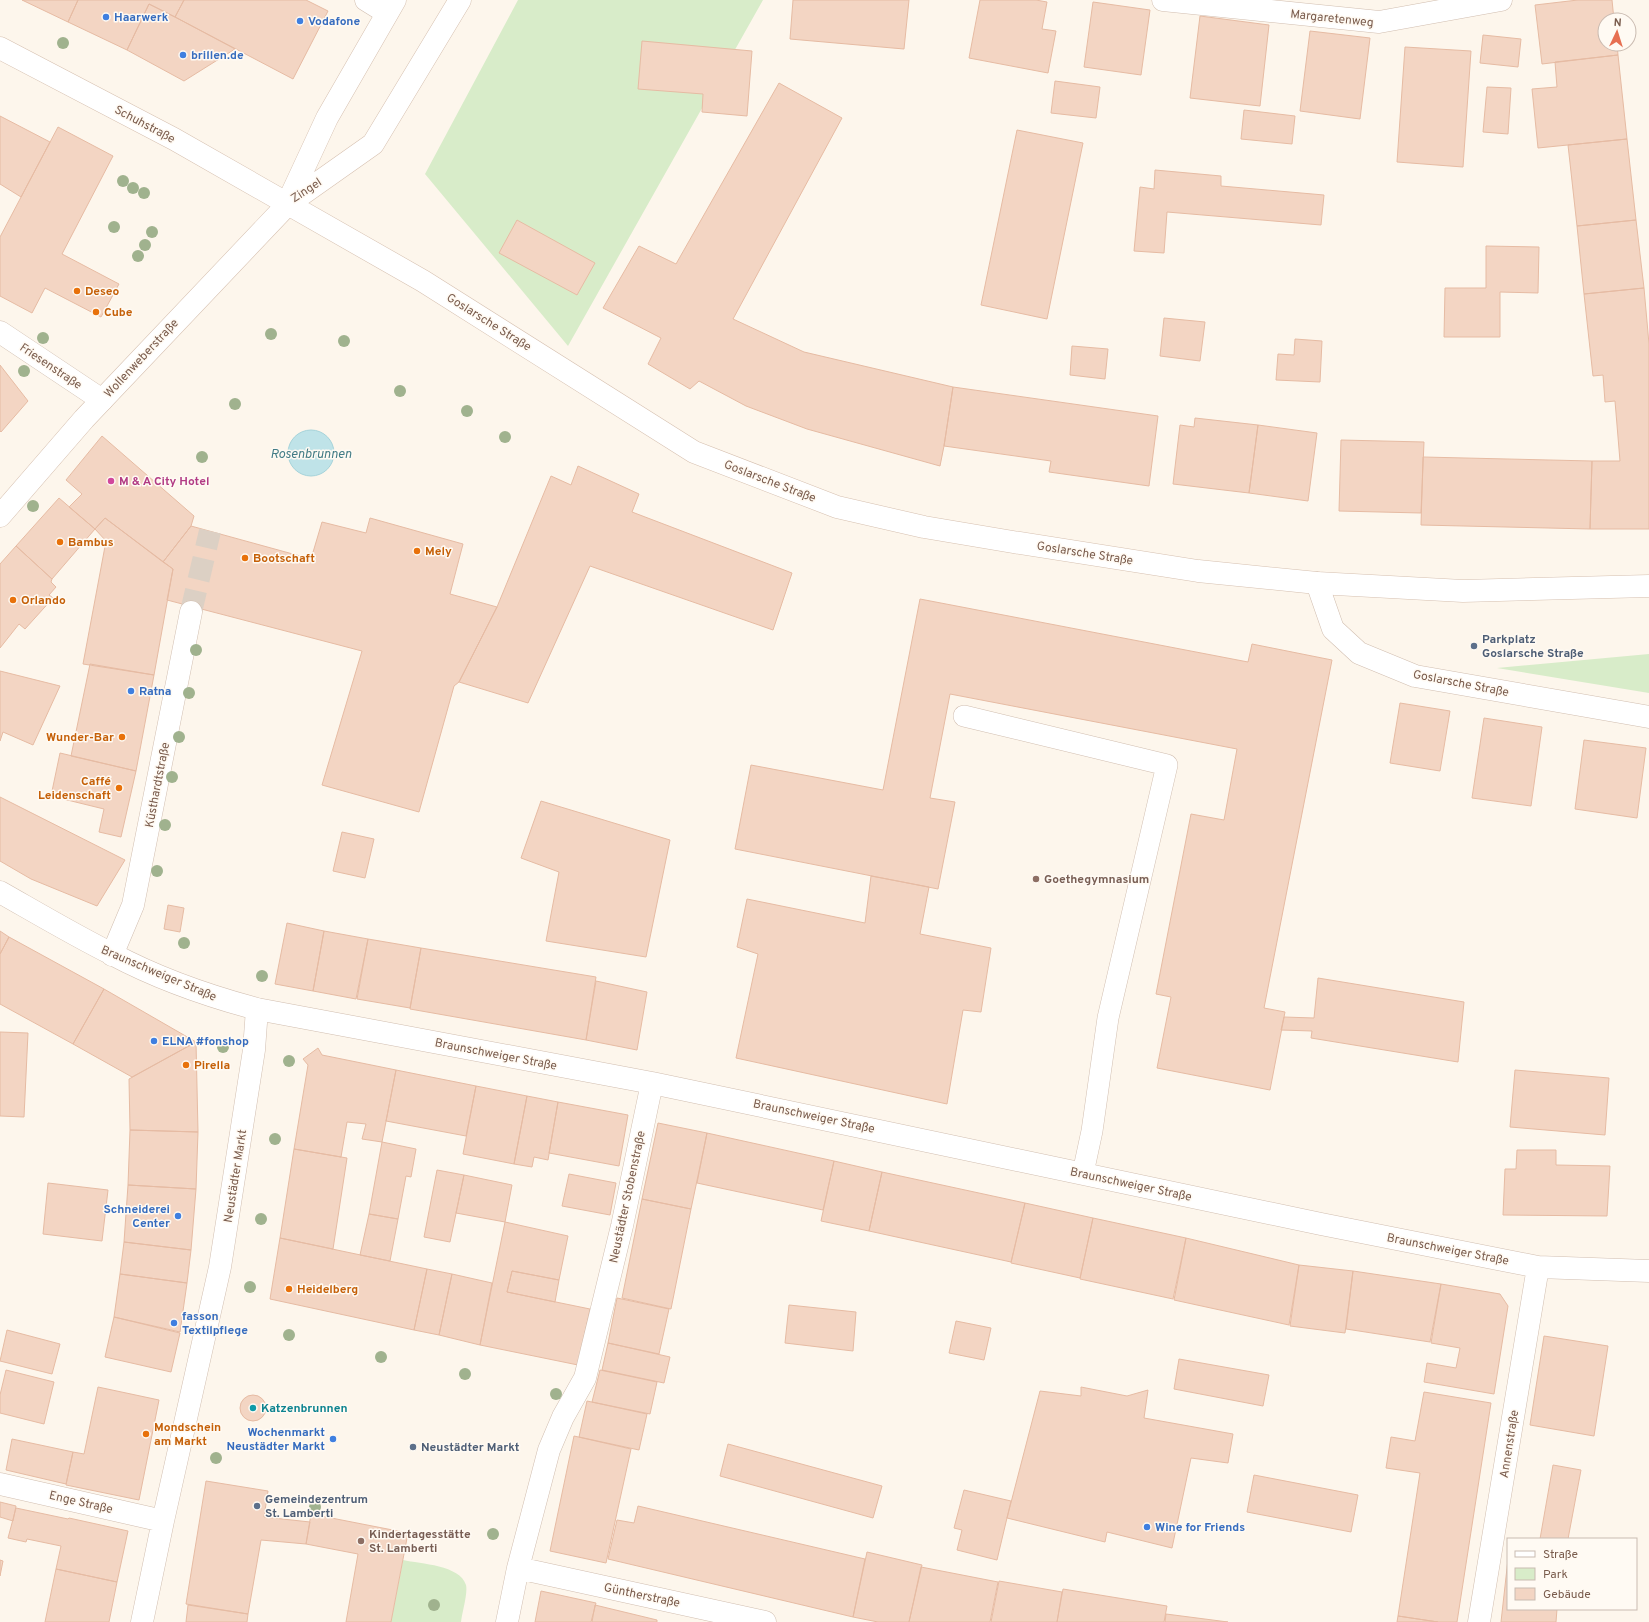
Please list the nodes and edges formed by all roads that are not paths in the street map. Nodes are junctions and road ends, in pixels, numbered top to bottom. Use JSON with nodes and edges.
{"nodes":[{"id":1,"x":366,"y":0,"type":"edge"},
{"id":2,"x":460,"y":0,"type":"edge"},
{"id":3,"x":1163,"y":0,"type":"edge"},
{"id":4,"x":1501,"y":0,"type":"edge"},
{"id":5,"x":391,"y":7,"type":"edge"},
{"id":6,"x":0,"y":48,"type":"edge"},
{"id":7,"x":288,"y":204,"type":"junction"},
{"id":8,"x":0,"y":332,"type":"edge"},
{"id":9,"x":102,"y":400,"type":"junction"},
{"id":10,"x":0,"y":516,"type":"edge"},
{"id":11,"x":1318,"y":583,"type":"junction"},
{"id":12,"x":1649,"y":586,"type":"edge"},
{"id":13,"x":190,"y":612,"type":"tunnel mouth"},
{"id":14,"x":964,"y":716,"type":"dead end"},
{"id":15,"x":1649,"y":717,"type":"edge"},
{"id":16,"x":0,"y":892,"type":"edge"},
{"id":17,"x":112,"y":955,"type":"junction"},
{"id":18,"x":257,"y":1009,"type":"junction"},
{"id":19,"x":652,"y":1083,"type":"junction"},
{"id":20,"x":1083,"y":1173,"type":"junction"},
{"id":21,"x":1538,"y":1267,"type":"junction"},
{"id":22,"x":1649,"y":1271,"type":"edge"},
{"id":23,"x":0,"y":1484,"type":"edge"},
{"id":24,"x":163,"y":1521,"type":"junction"},
{"id":25,"x":518,"y":1568,"type":"junction"},
{"id":26,"x":142,"y":1622,"type":"edge"},
{"id":27,"x":507,"y":1622,"type":"edge"},
{"id":28,"x":766,"y":1622,"type":"edge"},
{"id":29,"x":1480,"y":1622,"type":"edge"}],
"edges":[{"from":1,"to":5,"type":"street"},
{"from":2,"to":7,"type":"street","name":"Zingel"},
{"from":3,"to":4,"type":"street","name":"Margaretenweg"},
{"from":5,"to":7,"type":"street","name":"Zingel"},
{"from":6,"to":7,"type":"street","name":"Schuhstraße"},
{"from":7,"to":9,"type":"street","name":"Wollenweberstraße"},
{"from":7,"to":11,"type":"street","name":"Goslarsche Straße"},
{"from":8,"to":9,"type":"street","name":"Friesenstraße"},
{"from":9,"to":10,"type":"street","name":"Wollenweberstraße"},
{"from":11,"to":12,"type":"street","name":"Goslarsche Straße"},
{"from":11,"to":15,"type":"street","name":"Goslarsche Straße"},
{"from":13,"to":17,"type":"street","name":"Küsthardtstraße"},
{"from":14,"to":20,"type":"lane"},
{"from":16,"to":17,"type":"street","name":"Braunschweiger Straße"},
{"from":17,"to":18,"type":"street","name":"Braunschweiger Straße"},
{"from":18,"to":19,"type":"street","name":"Braunschweiger Straße"},
{"from":18,"to":24,"type":"street","name":"Neustädter Markt"},
{"from":19,"to":20,"type":"street","name":"Braunschweiger Straße"},
{"from":19,"to":25,"type":"street","name":"Neustädter Stobenstraße"},
{"from":20,"to":21,"type":"street","name":"Braunschweiger Straße"},
{"from":21,"to":22,"type":"street","name":"Braunschweiger Straße"},
{"from":21,"to":29,"type":"street","name":"Annenstraße"},
{"from":23,"to":24,"type":"street","name":"Enge Straße"},
{"from":24,"to":26,"type":"street","name":"Neustädter Markt"},
{"from":25,"to":27,"type":"street"},
{"from":25,"to":28,"type":"street","name":"Güntherstraße"}]}
